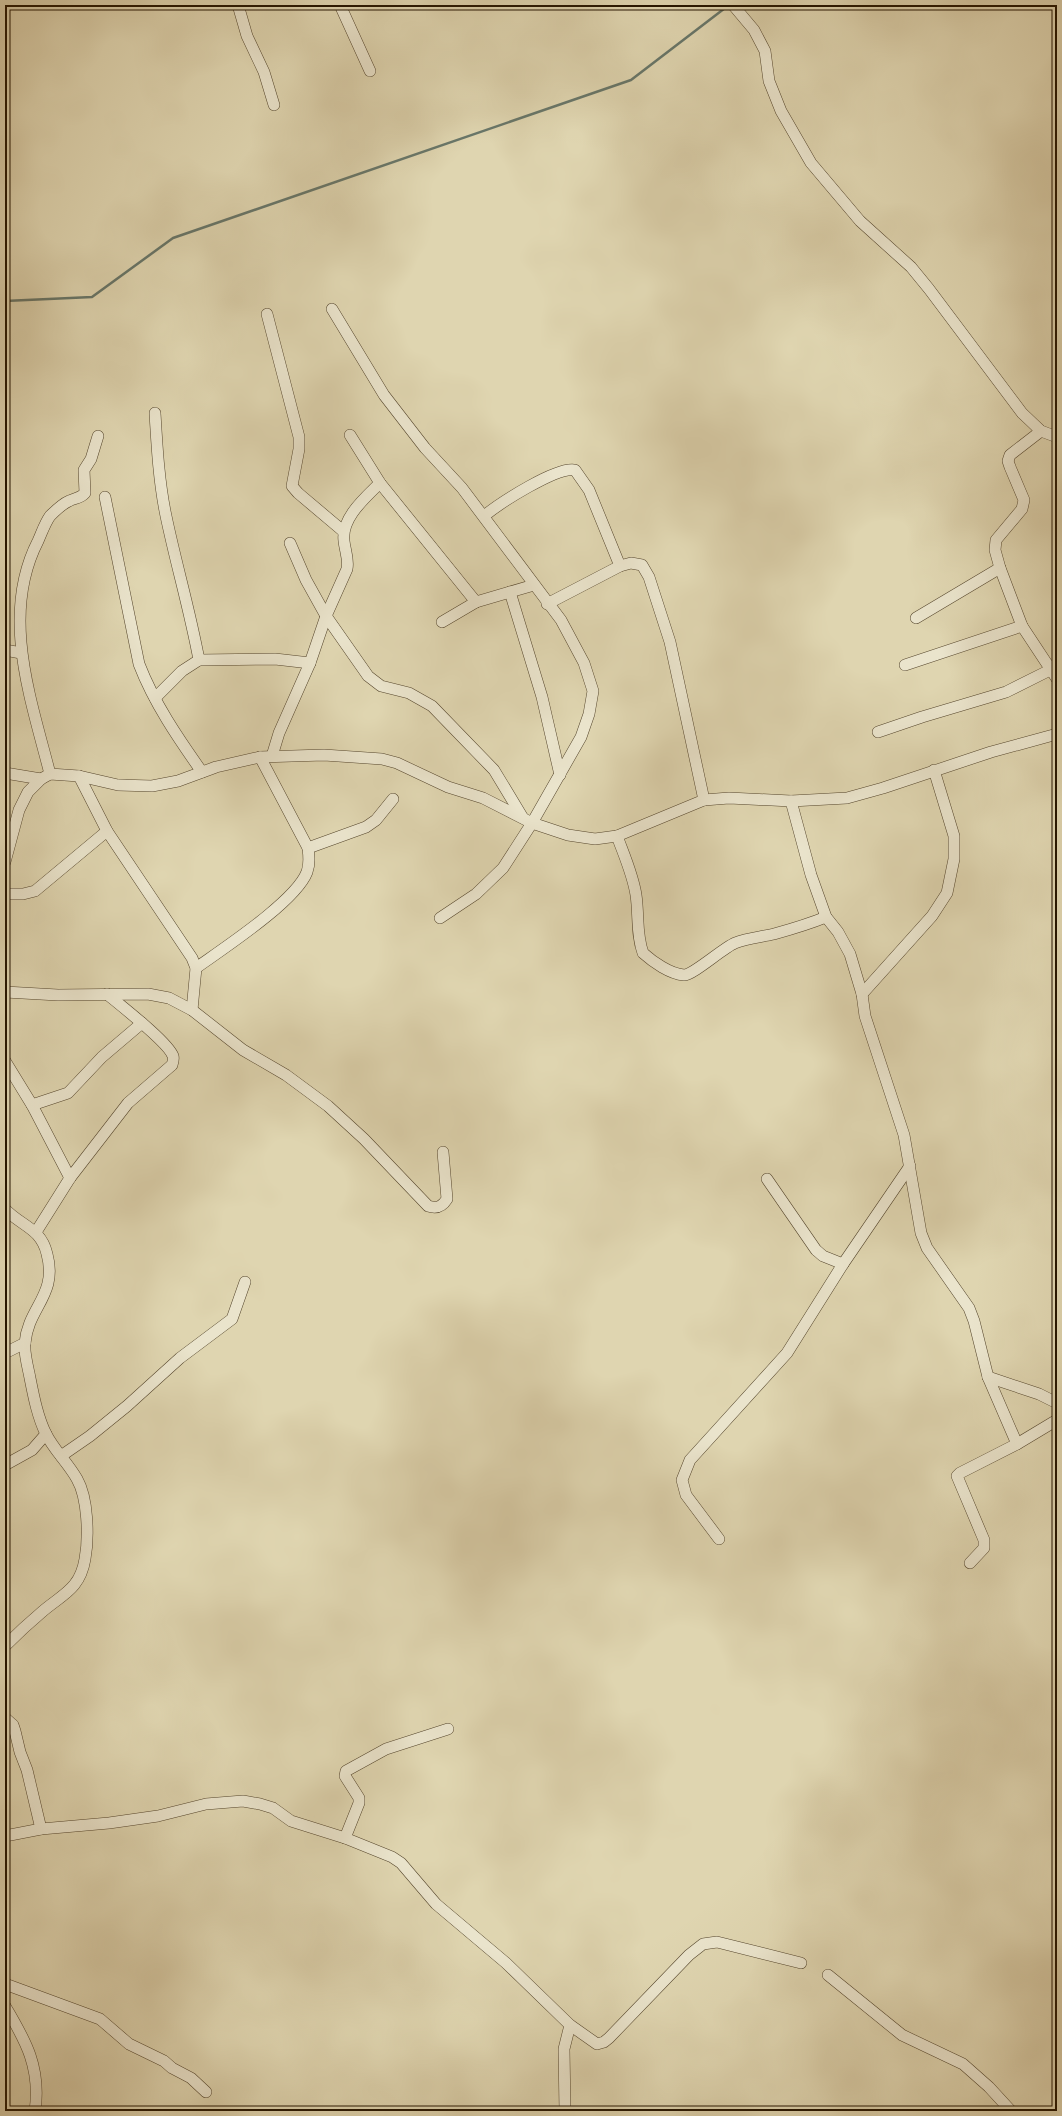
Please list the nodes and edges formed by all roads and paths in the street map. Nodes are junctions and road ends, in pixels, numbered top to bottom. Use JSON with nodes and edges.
{"nodes":[{"id":1,"x":238,"y":5,"type":"edge"},
{"id":2,"x":340,"y":5,"type":"edge"},
{"id":3,"x":733,"y":5,"type":"edge"},
{"id":4,"x":370,"y":71,"type":"dead end"},
{"id":5,"x":274,"y":105,"type":"dead end"},
{"id":6,"x":332,"y":309,"type":"dead end"},
{"id":7,"x":267,"y":314,"type":"dead end"},
{"id":8,"x":155,"y":413,"type":"dead end"},
{"id":9,"x":1040,"y":431,"type":"junction"},
{"id":10,"x":350,"y":435,"type":"dead end"},
{"id":11,"x":98,"y":436,"type":"dead end"},
{"id":12,"x":1057,"y":437,"type":"edge"},
{"id":13,"x":380,"y":483,"type":"junction"},
{"id":14,"x":105,"y":497,"type":"dead end"},
{"id":15,"x":484,"y":516,"type":"junction"},
{"id":16,"x":344,"y":531,"type":"junction"},
{"id":17,"x":290,"y":543,"type":"dead end"},
{"id":18,"x":620,"y":566,"type":"junction"},
{"id":19,"x":1000,"y":568,"type":"junction"},
{"id":20,"x":534,"y":584,"type":"junction"},
{"id":21,"x":510,"y":592,"type":"junction"},
{"id":22,"x":476,"y":602,"type":"junction"},
{"id":23,"x":547,"y":604,"type":"junction"},
{"id":24,"x":326,"y":616,"type":"junction"},
{"id":25,"x":916,"y":618,"type":"dead end"},
{"id":26,"x":442,"y":622,"type":"dead end"},
{"id":27,"x":1022,"y":626,"type":"junction"},
{"id":28,"x":5,"y":650,"type":"edge"},
{"id":29,"x":21,"y":653,"type":"junction"},
{"id":30,"x":199,"y":660,"type":"junction"},
{"id":31,"x":310,"y":663,"type":"junction"},
{"id":32,"x":905,"y":665,"type":"dead end"},
{"id":33,"x":1055,"y":671,"type":"edge"},
{"id":34,"x":155,"y":698,"type":"junction"},
{"id":35,"x":878,"y":732,"type":"dead end"},
{"id":36,"x":1056,"y":738,"type":"edge"},
{"id":37,"x":272,"y":756,"type":"junction"},
{"id":38,"x":260,"y":757,"type":"junction"},
{"id":39,"x":934,"y":770,"type":"junction"},
{"id":40,"x":202,"y":772,"type":"junction"},
{"id":41,"x":5,"y":773,"type":"edge"},
{"id":42,"x":560,"y":775,"type":"junction"},
{"id":43,"x":79,"y":776,"type":"junction"},
{"id":44,"x":46,"y":777,"type":"junction"},
{"id":45,"x":393,"y":799,"type":"dead end"},
{"id":46,"x":704,"y":800,"type":"junction"},
{"id":47,"x":791,"y":801,"type":"junction"},
{"id":48,"x":528,"y":821,"type":"junction"},
{"id":49,"x":108,"y":831,"type":"junction"},
{"id":50,"x":617,"y":836,"type":"junction"},
{"id":51,"x":308,"y":848,"type":"junction"},
{"id":52,"x":5,"y":862,"type":"edge"},
{"id":53,"x":5,"y":894,"type":"edge"},
{"id":54,"x":826,"y":917,"type":"junction"},
{"id":55,"x":440,"y":918,"type":"dead end"},
{"id":56,"x":196,"y":968,"type":"junction"},
{"id":57,"x":5,"y":992,"type":"edge"},
{"id":58,"x":107,"y":994,"type":"junction"},
{"id":59,"x":862,"y":994,"type":"junction"},
{"id":60,"x":192,"y":1010,"type":"junction"},
{"id":61,"x":142,"y":1023,"type":"junction"},
{"id":62,"x":5,"y":1061,"type":"edge"},
{"id":63,"x":32,"y":1105,"type":"junction"},
{"id":64,"x":443,"y":1152,"type":"dead end"},
{"id":65,"x":910,"y":1166,"type":"junction"},
{"id":66,"x":70,"y":1178,"type":"junction"},
{"id":67,"x":767,"y":1179,"type":"dead end"},
{"id":68,"x":5,"y":1210,"type":"edge"},
{"id":69,"x":36,"y":1232,"type":"junction"},
{"id":70,"x":843,"y":1264,"type":"junction"},
{"id":71,"x":245,"y":1282,"type":"dead end"},
{"id":72,"x":25,"y":1343,"type":"junction"},
{"id":73,"x":5,"y":1353,"type":"edge"},
{"id":74,"x":988,"y":1377,"type":"junction"},
{"id":75,"x":1057,"y":1403,"type":"edge"},
{"id":76,"x":1057,"y":1420,"type":"edge"},
{"id":77,"x":46,"y":1434,"type":"junction"},
{"id":78,"x":1017,"y":1444,"type":"junction"},
{"id":79,"x":61,"y":1456,"type":"junction"},
{"id":80,"x":5,"y":1465,"type":"edge"},
{"id":81,"x":719,"y":1539,"type":"dead end"},
{"id":82,"x":970,"y":1563,"type":"dead end"},
{"id":83,"x":5,"y":1646,"type":"edge"},
{"id":84,"x":5,"y":1718,"type":"edge"},
{"id":85,"x":448,"y":1729,"type":"dead end"},
{"id":86,"x":41,"y":1829,"type":"junction"},
{"id":87,"x":5,"y":1836,"type":"edge"},
{"id":88,"x":345,"y":1838,"type":"junction"},
{"id":89,"x":801,"y":1963,"type":"dead end"},
{"id":90,"x":828,"y":1975,"type":"dead end"},
{"id":91,"x":5,"y":1984,"type":"edge"},
{"id":92,"x":5,"y":2006,"type":"edge"},
{"id":93,"x":570,"y":2025,"type":"junction"},
{"id":94,"x":206,"y":2092,"type":"dead end"},
{"id":95,"x":35,"y":2111,"type":"edge"},
{"id":96,"x":565,"y":2111,"type":"edge"},
{"id":97,"x":1011,"y":2111,"type":"edge"}],
"edges":[{"from":1,"to":5,"type":"street"},
{"from":2,"to":4,"type":"street"},
{"from":3,"to":9,"type":"street"},
{"from":6,"to":15,"type":"street"},
{"from":7,"to":16,"type":"street"},
{"from":8,"to":30,"type":"street"},
{"from":9,"to":12,"type":"street"},
{"from":9,"to":19,"type":"street"},
{"from":10,"to":13,"type":"street"},
{"from":11,"to":29,"type":"street"},
{"from":13,"to":16,"type":"street"},
{"from":13,"to":22,"type":"street"},
{"from":14,"to":34,"type":"street"},
{"from":15,"to":18,"type":"street"},
{"from":15,"to":20,"type":"street"},
{"from":16,"to":24,"type":"street"},
{"from":17,"to":24,"type":"street"},
{"from":18,"to":23,"type":"street"},
{"from":18,"to":46,"type":"street"},
{"from":19,"to":25,"type":"street"},
{"from":19,"to":27,"type":"street"},
{"from":20,"to":21,"type":"street"},
{"from":20,"to":23,"type":"street"},
{"from":21,"to":22,"type":"street"},
{"from":21,"to":42,"type":"street"},
{"from":22,"to":26,"type":"street"},
{"from":23,"to":42,"type":"street"},
{"from":24,"to":31,"type":"street"},
{"from":24,"to":48,"type":"street"},
{"from":27,"to":32,"type":"street"},
{"from":27,"to":33,"type":"street"},
{"from":28,"to":29,"type":"street"},
{"from":29,"to":44,"type":"street"},
{"from":30,"to":31,"type":"street"},
{"from":30,"to":34,"type":"street"},
{"from":31,"to":37,"type":"street"},
{"from":33,"to":35,"type":"street"},
{"from":34,"to":40,"type":"street"},
{"from":36,"to":39,"type":"street"},
{"from":37,"to":38,"type":"street"},
{"from":37,"to":48,"type":"street"},
{"from":38,"to":40,"type":"street"},
{"from":38,"to":51,"type":"street"},
{"from":39,"to":47,"type":"street"},
{"from":39,"to":59,"type":"street"},
{"from":40,"to":43,"type":"street"},
{"from":41,"to":44,"type":"street"},
{"from":42,"to":48,"type":"street"},
{"from":43,"to":44,"type":"street"},
{"from":43,"to":49,"type":"street"},
{"from":44,"to":52,"type":"street"},
{"from":45,"to":51,"type":"street"},
{"from":46,"to":47,"type":"street"},
{"from":46,"to":50,"type":"street"},
{"from":47,"to":54,"type":"street"},
{"from":48,"to":50,"type":"street"},
{"from":48,"to":55,"type":"street"},
{"from":49,"to":53,"type":"street"},
{"from":49,"to":56,"type":"street"},
{"from":50,"to":54,"type":"street"},
{"from":51,"to":56,"type":"street"},
{"from":54,"to":59,"type":"street"},
{"from":56,"to":60,"type":"street"},
{"from":57,"to":58,"type":"street"},
{"from":58,"to":60,"type":"street"},
{"from":58,"to":61,"type":"street"},
{"from":59,"to":65,"type":"street"},
{"from":60,"to":64,"type":"street"},
{"from":61,"to":63,"type":"street"},
{"from":61,"to":66,"type":"street"},
{"from":62,"to":63,"type":"street"},
{"from":63,"to":66,"type":"street"},
{"from":65,"to":70,"type":"street"},
{"from":65,"to":74,"type":"street"},
{"from":66,"to":69,"type":"street"},
{"from":67,"to":70,"type":"street"},
{"from":68,"to":69,"type":"street"},
{"from":69,"to":72,"type":"street"},
{"from":70,"to":81,"type":"street"},
{"from":71,"to":79,"type":"street"},
{"from":72,"to":73,"type":"street"},
{"from":72,"to":77,"type":"street"},
{"from":74,"to":75,"type":"street"},
{"from":74,"to":78,"type":"street"},
{"from":76,"to":78,"type":"street"},
{"from":77,"to":79,"type":"street"},
{"from":77,"to":80,"type":"street"},
{"from":78,"to":82,"type":"street"},
{"from":79,"to":83,"type":"street"},
{"from":84,"to":86,"type":"street"},
{"from":85,"to":88,"type":"street"},
{"from":86,"to":87,"type":"street"},
{"from":86,"to":88,"type":"street"},
{"from":88,"to":93,"type":"street"},
{"from":89,"to":93,"type":"street"},
{"from":90,"to":97,"type":"street"},
{"from":91,"to":94,"type":"street"},
{"from":92,"to":95,"type":"street"},
{"from":93,"to":96,"type":"street"}]}
